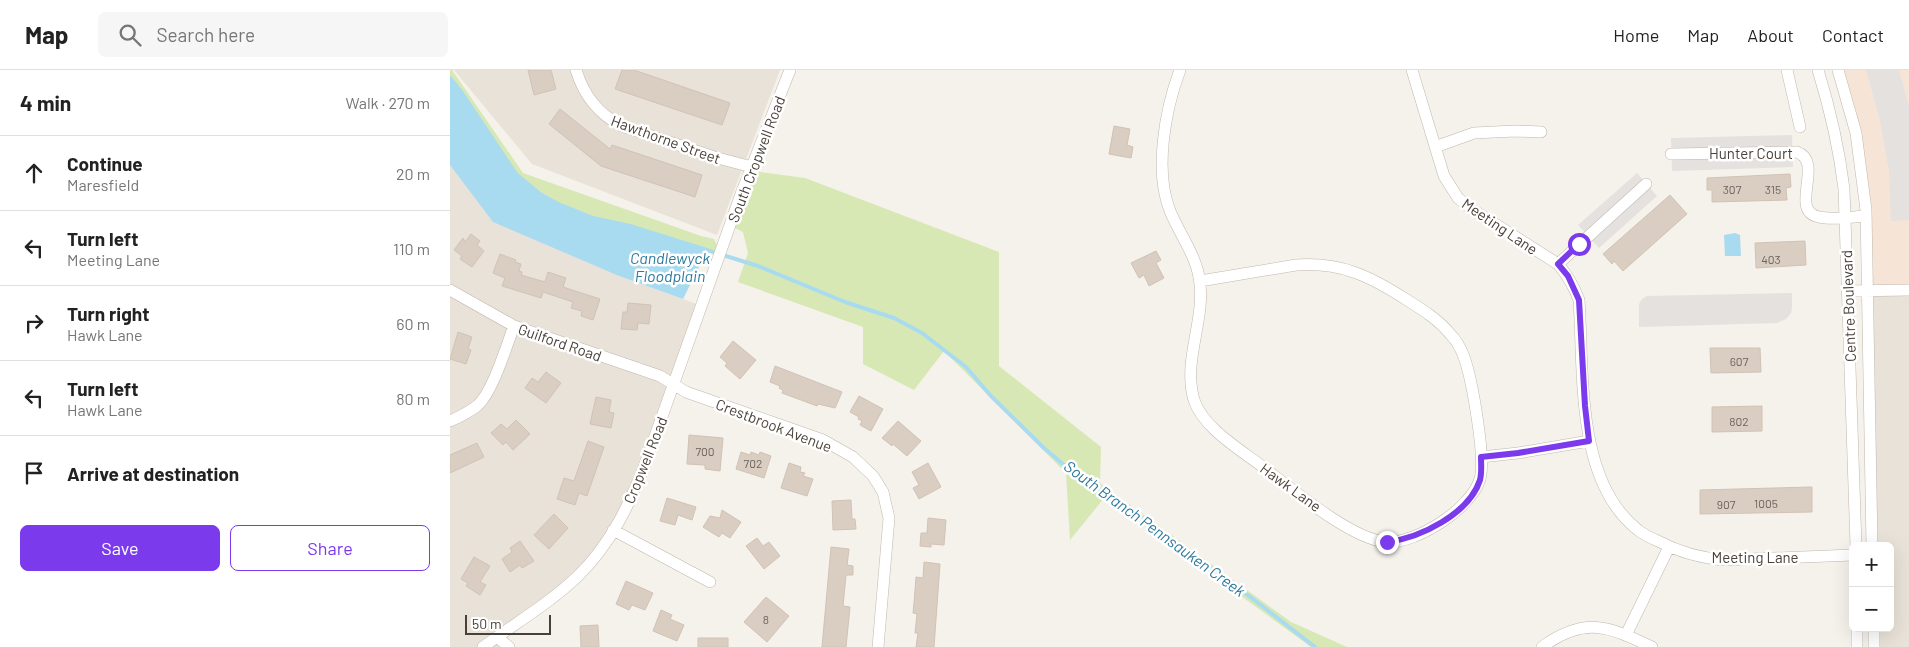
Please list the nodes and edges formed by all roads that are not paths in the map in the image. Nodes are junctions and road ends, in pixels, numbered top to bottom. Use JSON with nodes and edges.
{"nodes":[{"id":1,"x":576,"y":70,"type":"edge"},
{"id":2,"x":790,"y":70,"type":"edge"},
{"id":3,"x":1180,"y":70,"type":"edge"},
{"id":4,"x":1412,"y":70,"type":"edge"},
{"id":5,"x":1787,"y":70,"type":"edge"},
{"id":6,"x":1818,"y":70,"type":"edge"},
{"id":7,"x":1838,"y":70,"type":"edge"},
{"id":8,"x":1800,"y":127,"type":"dead end"},
{"id":9,"x":1541,"y":132,"type":"dead end"},
{"id":10,"x":1435,"y":147,"type":"junction"},
{"id":11,"x":1672,"y":154,"type":"dead end"},
{"id":12,"x":752,"y":167,"type":"junction"},
{"id":13,"x":1646,"y":184,"type":"dead end"},
{"id":14,"x":1866,"y":216,"type":"junction"},
{"id":15,"x":1845,"y":217,"type":"junction"},
{"id":16,"x":722,"y":249,"type":"joint"},
{"id":17,"x":1558,"y":264,"type":"junction"},
{"id":18,"x":1200,"y":282,"type":"junction"},
{"id":19,"x":450,"y":290,"type":"edge"},
{"id":20,"x":1909,"y":290,"type":"edge"},
{"id":21,"x":1866,"y":291,"type":"junction"},
{"id":22,"x":1848,"y":292,"type":"junction"},
{"id":23,"x":514,"y":326,"type":"junction"},
{"id":24,"x":674,"y":384,"type":"junction"},
{"id":25,"x":450,"y":421,"type":"edge"},
{"id":26,"x":1589,"y":441,"type":"junction"},
{"id":27,"x":1481,"y":457,"type":"junction"},
{"id":28,"x":613,"y":530,"type":"junction"},
{"id":29,"x":1856,"y":542,"type":"edge"},
{"id":30,"x":1872,"y":542,"type":"edge"},
{"id":31,"x":1669,"y":547,"type":"junction"},
{"id":32,"x":1849,"y":555,"type":"edge"},
{"id":33,"x":710,"y":582,"type":"dead end"},
{"id":34,"x":1857,"y":632,"type":"edge"},
{"id":35,"x":1874,"y":632,"type":"edge"},
{"id":36,"x":1626,"y":636,"type":"junction"},
{"id":37,"x":497,"y":637,"type":"junction"},
{"id":38,"x":483,"y":647,"type":"edge"},
{"id":39,"x":509,"y":647,"type":"edge"},
{"id":40,"x":878,"y":647,"type":"edge"},
{"id":41,"x":1542,"y":647,"type":"edge"},
{"id":42,"x":1652,"y":647,"type":"edge"},
{"id":43,"x":1857,"y":647,"type":"edge"},
{"id":44,"x":1874,"y":647,"type":"edge"}],
"edges":[{"from":1,"to":12,"type":"street","name":"Hawthorne Street"},
{"from":2,"to":12,"type":"street","name":"South Cropwell Road"},
{"from":3,"to":18,"type":"street","name":"Hawk Lane"},
{"from":4,"to":10,"type":"street","name":"Meeting Lane"},
{"from":5,"to":8,"type":"street","name":"Hunter Court"},
{"from":6,"to":15,"type":"street","name":"Centre Boulevard"},
{"from":7,"to":14,"type":"street","name":"Centre Boulevard"},
{"from":9,"to":10,"type":"street"},
{"from":10,"to":17,"type":"street","name":"Meeting Lane"},
{"from":11,"to":15,"type":"street","name":"Hunter Court"},
{"from":12,"to":16,"type":"street","name":"South Cropwell Road"},
{"from":13,"to":17,"type":"street"},
{"from":14,"to":15,"type":"street","name":"Hunter Court"},
{"from":14,"to":21,"type":"street","name":"Centre Boulevard"},
{"from":15,"to":22,"type":"street","name":"Centre Boulevard"},
{"from":16,"to":24,"type":"street","name":"Cropwell Road"},
{"from":17,"to":26,"type":"street","name":"Meeting Lane"},
{"from":18,"to":27,"type":"street","name":"Hawk Lane"},
{"from":18,"to":27,"type":"street","name":"Hawk Lane"},
{"from":19,"to":23,"type":"street","name":"Guilford Road"},
{"from":20,"to":21,"type":"street"},
{"from":21,"to":22,"type":"street"},
{"from":21,"to":30,"type":"street","name":"Centre Boulevard"},
{"from":22,"to":29,"type":"street","name":"Centre Boulevard"},
{"from":23,"to":24,"type":"street","name":"Guilford Road"},
{"from":23,"to":25,"type":"street"},
{"from":24,"to":28,"type":"street","name":"Cropwell Road"},
{"from":24,"to":40,"type":"street","name":"Crestbrook Avenue"},
{"from":26,"to":27,"type":"street"},
{"from":26,"to":31,"type":"street","name":"Meeting Lane"},
{"from":28,"to":33,"type":"street"},
{"from":28,"to":37,"type":"street","name":"Cropwell Road"},
{"from":31,"to":32,"type":"street","name":"Meeting Lane"},
{"from":31,"to":36,"type":"street"},
{"from":34,"to":43,"type":"street"},
{"from":35,"to":44,"type":"street"},
{"from":36,"to":41,"type":"street"},
{"from":36,"to":42,"type":"street"},
{"from":37,"to":38,"type":"street","name":"Cropwell Road"},
{"from":37,"to":39,"type":"street"}]}
